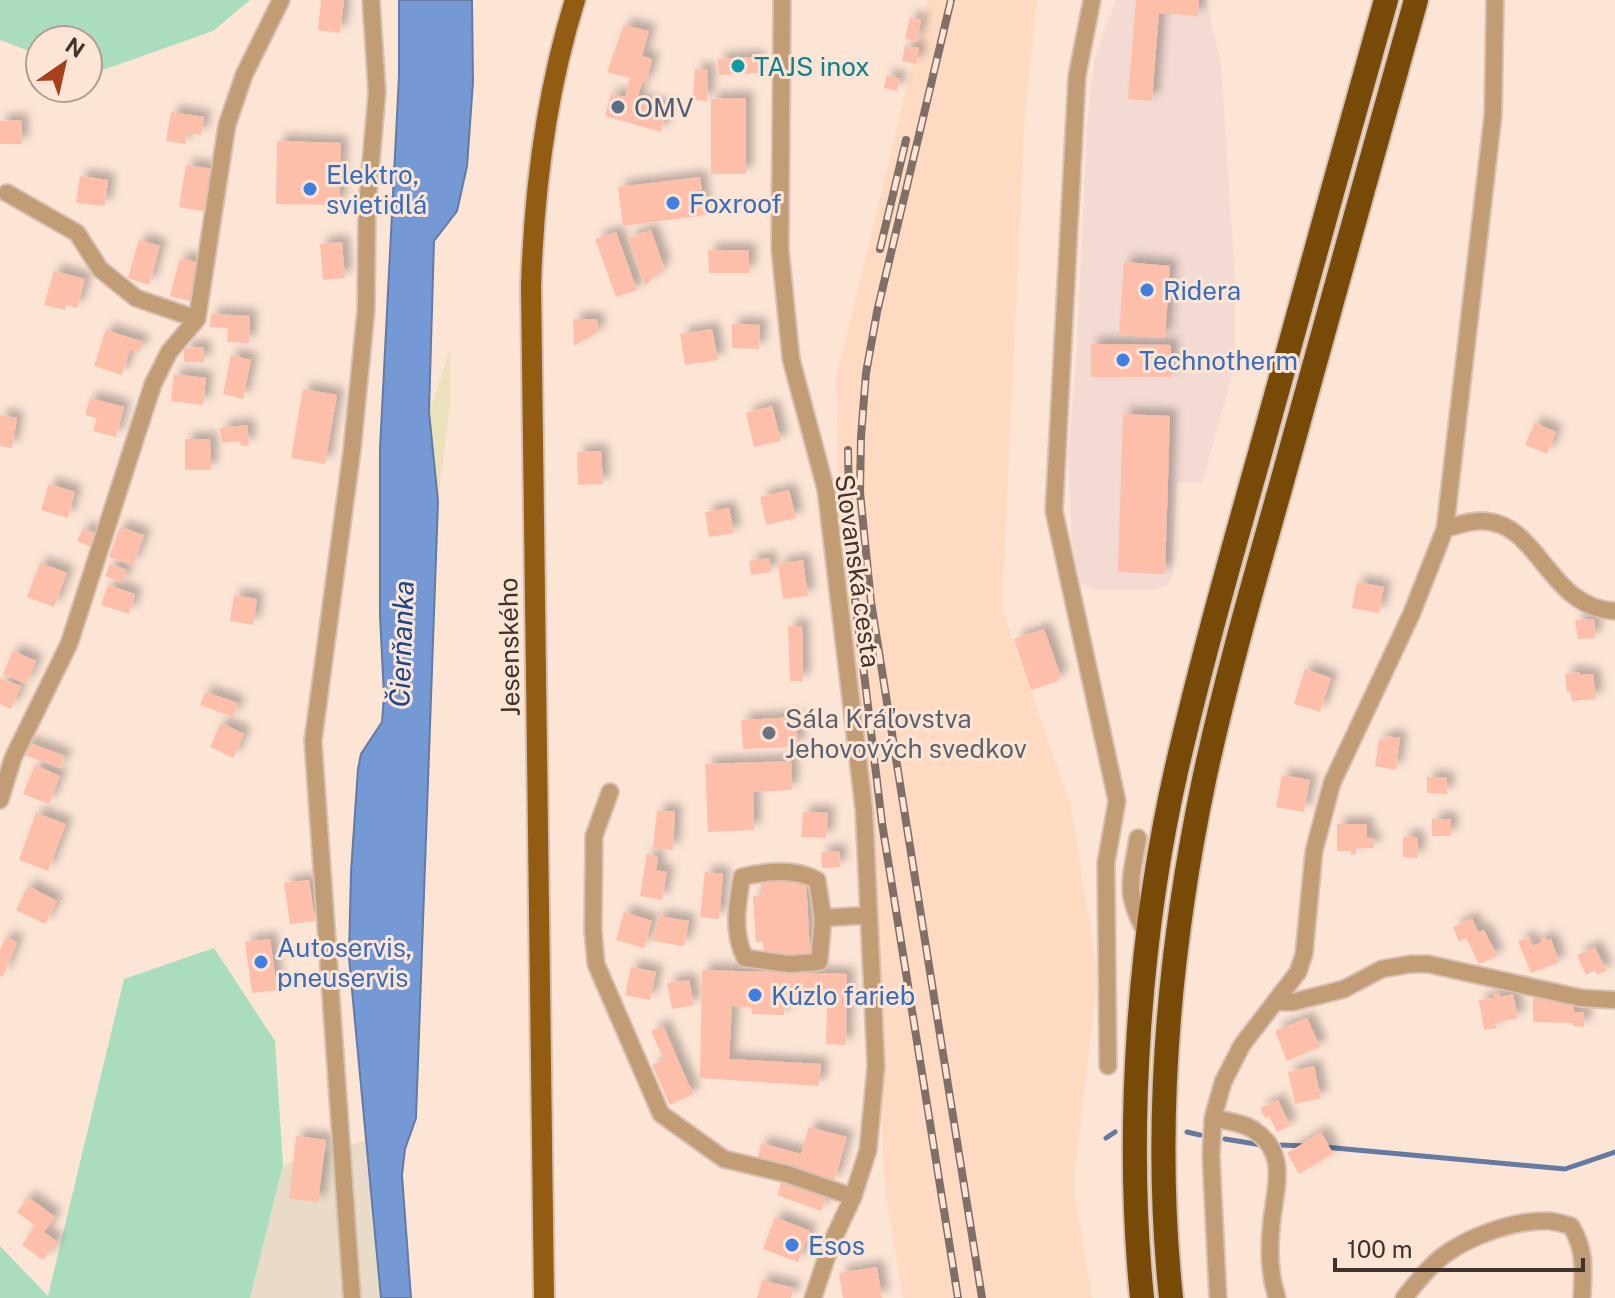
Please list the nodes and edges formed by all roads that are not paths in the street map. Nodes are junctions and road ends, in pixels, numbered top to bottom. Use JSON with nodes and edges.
{"nodes":[{"id":1,"x":281,"y":0,"type":"edge"},
{"id":2,"x":371,"y":0,"type":"edge"},
{"id":3,"x":575,"y":0,"type":"edge"},
{"id":4,"x":782,"y":0,"type":"edge"},
{"id":5,"x":1092,"y":0,"type":"edge"},
{"id":6,"x":1386,"y":0,"type":"edge"},
{"id":7,"x":1416,"y":0,"type":"edge"},
{"id":8,"x":1495,"y":0,"type":"edge"},
{"id":9,"x":7,"y":193,"type":"dead end"},
{"id":10,"x":197,"y":319,"type":"junction"},
{"id":11,"x":1445,"y":529,"type":"junction"},
{"id":12,"x":1615,"y":611,"type":"edge"},
{"id":13,"x":610,"y":792,"type":"dead end"},
{"id":14,"x":0,"y":800,"type":"edge"},
{"id":15,"x":1138,"y":838,"type":"dead end"},
{"id":16,"x":869,"y":915,"type":"junction"},
{"id":17,"x":823,"y":918,"type":"junction"},
{"id":18,"x":1149,"y":939,"type":"junction"},
{"id":19,"x":1615,"y":1000,"type":"edge"},
{"id":20,"x":1278,"y":1002,"type":"junction"},
{"id":21,"x":1108,"y":1066,"type":"dead end"},
{"id":22,"x":1213,"y":1118,"type":"junction"},
{"id":23,"x":853,"y":1197,"type":"junction"},
{"id":24,"x":352,"y":1298,"type":"edge"},
{"id":25,"x":544,"y":1298,"type":"edge"},
{"id":26,"x":813,"y":1298,"type":"edge"},
{"id":27,"x":1142,"y":1298,"type":"edge"},
{"id":28,"x":1171,"y":1298,"type":"edge"},
{"id":29,"x":1218,"y":1298,"type":"edge"},
{"id":30,"x":1277,"y":1298,"type":"edge"},
{"id":31,"x":1404,"y":1298,"type":"edge"},
{"id":32,"x":1582,"y":1298,"type":"edge"}],
"edges":[{"from":1,"to":10,"type":"street"},
{"from":2,"to":24,"type":"street"},
{"from":3,"to":25,"type":"main road","name":"Jesenského"},
{"from":4,"to":16,"type":"street","name":"Slovanská cesta"},
{"from":5,"to":21,"type":"street"},
{"from":6,"to":18,"type":"highway"},
{"from":7,"to":28,"type":"highway"},
{"from":8,"to":11,"type":"street"},
{"from":9,"to":10,"type":"street"},
{"from":10,"to":14,"type":"street"},
{"from":11,"to":12,"type":"street"},
{"from":11,"to":20,"type":"street"},
{"from":13,"to":23,"type":"street"},
{"from":15,"to":18,"type":"street"},
{"from":16,"to":17,"type":"street"},
{"from":16,"to":23,"type":"street","name":"Slovanská cesta"},
{"from":17,"to":17,"type":"street"},
{"from":18,"to":27,"type":"highway"},
{"from":19,"to":20,"type":"street"},
{"from":20,"to":22,"type":"street"},
{"from":22,"to":29,"type":"street"},
{"from":22,"to":30,"type":"street"},
{"from":23,"to":26,"type":"street","name":"Slovanská cesta"},
{"from":31,"to":32,"type":"street"}]}
